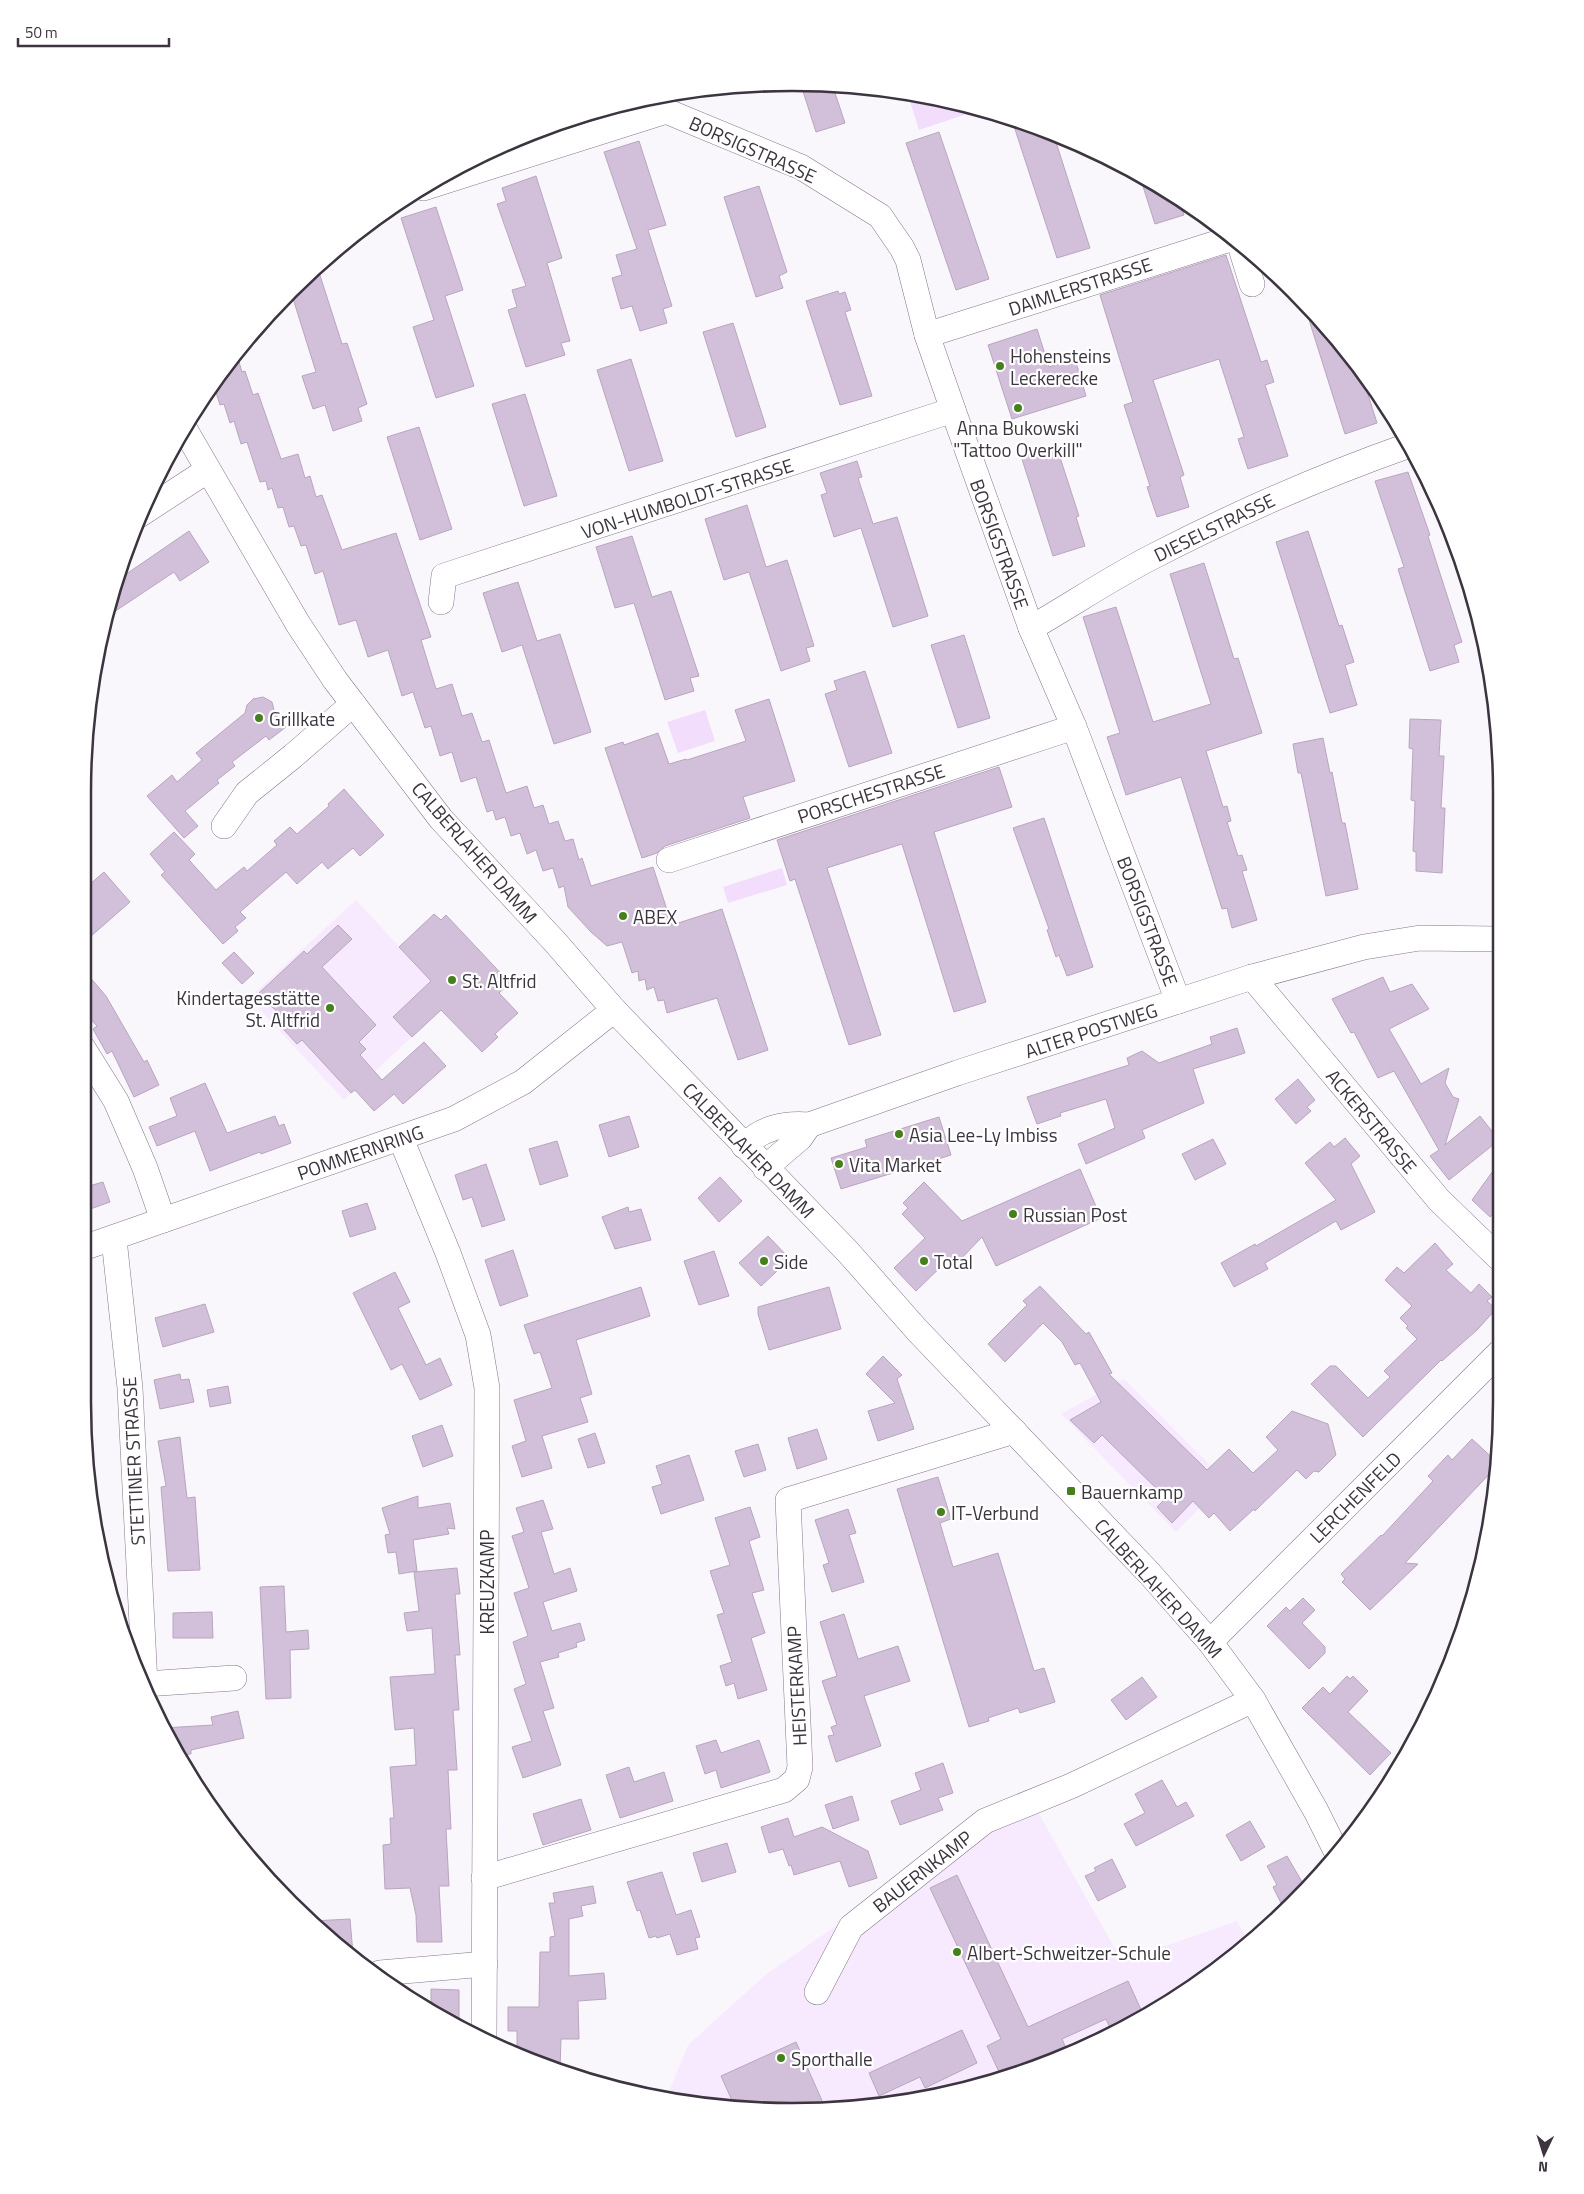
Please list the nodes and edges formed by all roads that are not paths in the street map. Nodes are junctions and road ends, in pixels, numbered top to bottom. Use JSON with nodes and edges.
{"nodes":[{"id":1,"x":657,"y":106,"type":"edge"},
{"id":2,"x":463,"y":174,"type":"edge"},
{"id":3,"x":1225,"y":241,"type":"edge"},
{"id":4,"x":1243,"y":256,"type":"edge"},
{"id":5,"x":1252,"y":284,"type":"dead end"},
{"id":6,"x":927,"y":335,"type":"junction"},
{"id":7,"x":953,"y":410,"type":"junction"},
{"id":8,"x":189,"y":436,"type":"edge"},
{"id":9,"x":1402,"y":448,"type":"edge"},
{"id":10,"x":208,"y":470,"type":"junction"},
{"id":11,"x":153,"y":506,"type":"edge"},
{"id":12,"x":440,"y":602,"type":"dead end"},
{"id":13,"x":1031,"y":628,"type":"junction"},
{"id":14,"x":353,"y":704,"type":"junction"},
{"id":15,"x":1074,"y":726,"type":"junction"},
{"id":16,"x":224,"y":826,"type":"dead end"},
{"id":17,"x":669,"y":860,"type":"dead end"},
{"id":18,"x":1493,"y":939,"type":"edge"},
{"id":19,"x":1252,"y":977,"type":"junction"},
{"id":20,"x":1178,"y":1002,"type":"junction"},
{"id":21,"x":614,"y":1010,"type":"junction"},
{"id":22,"x":91,"y":1062,"type":"edge"},
{"id":23,"x":808,"y":1125,"type":"junction"},
{"id":24,"x":401,"y":1139,"type":"junction"},
{"id":25,"x":744,"y":1146,"type":"junction"},
{"id":26,"x":765,"y":1168,"type":"junction"},
{"id":27,"x":163,"y":1220,"type":"junction"},
{"id":28,"x":114,"y":1238,"type":"junction"},
{"id":29,"x":91,"y":1245,"type":"edge"},
{"id":30,"x":1493,"y":1252,"type":"edge"},
{"id":31,"x":1493,"y":1359,"type":"edge"},
{"id":32,"x":1014,"y":1431,"type":"junction"},
{"id":33,"x":1210,"y":1642,"type":"junction"},
{"id":34,"x":143,"y":1665,"type":"edge"},
{"id":35,"x":234,"y":1678,"type":"dead end"},
{"id":36,"x":151,"y":1684,"type":"edge"},
{"id":37,"x":1253,"y":1700,"type":"junction"},
{"id":38,"x":1334,"y":1846,"type":"edge"},
{"id":39,"x":484,"y":1878,"type":"junction"},
{"id":40,"x":484,"y":1964,"type":"junction"},
{"id":41,"x":385,"y":1973,"type":"edge"},
{"id":42,"x":816,"y":1992,"type":"dead end"},
{"id":43,"x":484,"y":2031,"type":"edge"}],
"edges":[{"from":1,"to":2,"type":"street"},
{"from":1,"to":6,"type":"street","name":"BORSIGSTRASSE"},
{"from":3,"to":6,"type":"street","name":"DAIMLERSTRASSE"},
{"from":4,"to":5,"type":"street"},
{"from":6,"to":7,"type":"street","name":"BORSIGSTRASSE"},
{"from":7,"to":12,"type":"street","name":"VON-HUMBOLDT-STRASSE"},
{"from":7,"to":13,"type":"street","name":"BORSIGSTRASSE"},
{"from":8,"to":10,"type":"street","name":"CALBERLAHER DAMM"},
{"from":9,"to":13,"type":"street","name":"DIESELSTRASSE"},
{"from":10,"to":11,"type":"street"},
{"from":10,"to":14,"type":"street","name":"CALBERLAHER DAMM"},
{"from":13,"to":15,"type":"street","name":"BORSIGSTRASSE"},
{"from":14,"to":16,"type":"street"},
{"from":14,"to":21,"type":"street","name":"CALBERLAHER DAMM"},
{"from":15,"to":17,"type":"street","name":"PORSCHESTRASSE"},
{"from":15,"to":20,"type":"street","name":"BORSIGSTRASSE"},
{"from":18,"to":19,"type":"street","name":"ALTER POSTWEG"},
{"from":19,"to":20,"type":"street","name":"ALTER POSTWEG"},
{"from":19,"to":30,"type":"street","name":"ACKERSTRASSE"},
{"from":20,"to":23,"type":"street","name":"ALTER POSTWEG"},
{"from":21,"to":24,"type":"street","name":"POMMERNRING"},
{"from":21,"to":25,"type":"street","name":"CALBERLAHER DAMM"},
{"from":22,"to":27,"type":"street"},
{"from":23,"to":25,"type":"street","name":"ALTER POSTWEG"},
{"from":23,"to":26,"type":"street"},
{"from":24,"to":27,"type":"street","name":"POMMERNRING"},
{"from":24,"to":39,"type":"street","name":"KREUZKAMP"},
{"from":25,"to":26,"type":"street","name":"CALBERLAHER DAMM"},
{"from":26,"to":32,"type":"street","name":"CALBERLAHER DAMM"},
{"from":27,"to":28,"type":"street","name":"POMMERNRING"},
{"from":28,"to":29,"type":"street","name":"POMMERNRING"},
{"from":28,"to":34,"type":"street","name":"STETTINER STRASSE"},
{"from":31,"to":33,"type":"street","name":"LERCHENFELD"},
{"from":32,"to":33,"type":"street","name":"CALBERLAHER DAMM"},
{"from":32,"to":39,"type":"street","name":"HEISTERKAMP"},
{"from":33,"to":37,"type":"street","name":"CALBERLAHER DAMM"},
{"from":35,"to":36,"type":"street","name":"STETTINER STRASSE"},
{"from":37,"to":38,"type":"street","name":"CALBERLAHER DAMM"},
{"from":37,"to":42,"type":"street","name":"BAUERNKAMP"},
{"from":39,"to":40,"type":"street","name":"KREUZKAMP"},
{"from":40,"to":41,"type":"street"},
{"from":40,"to":43,"type":"street","name":"KREUZKAMP"}]}
